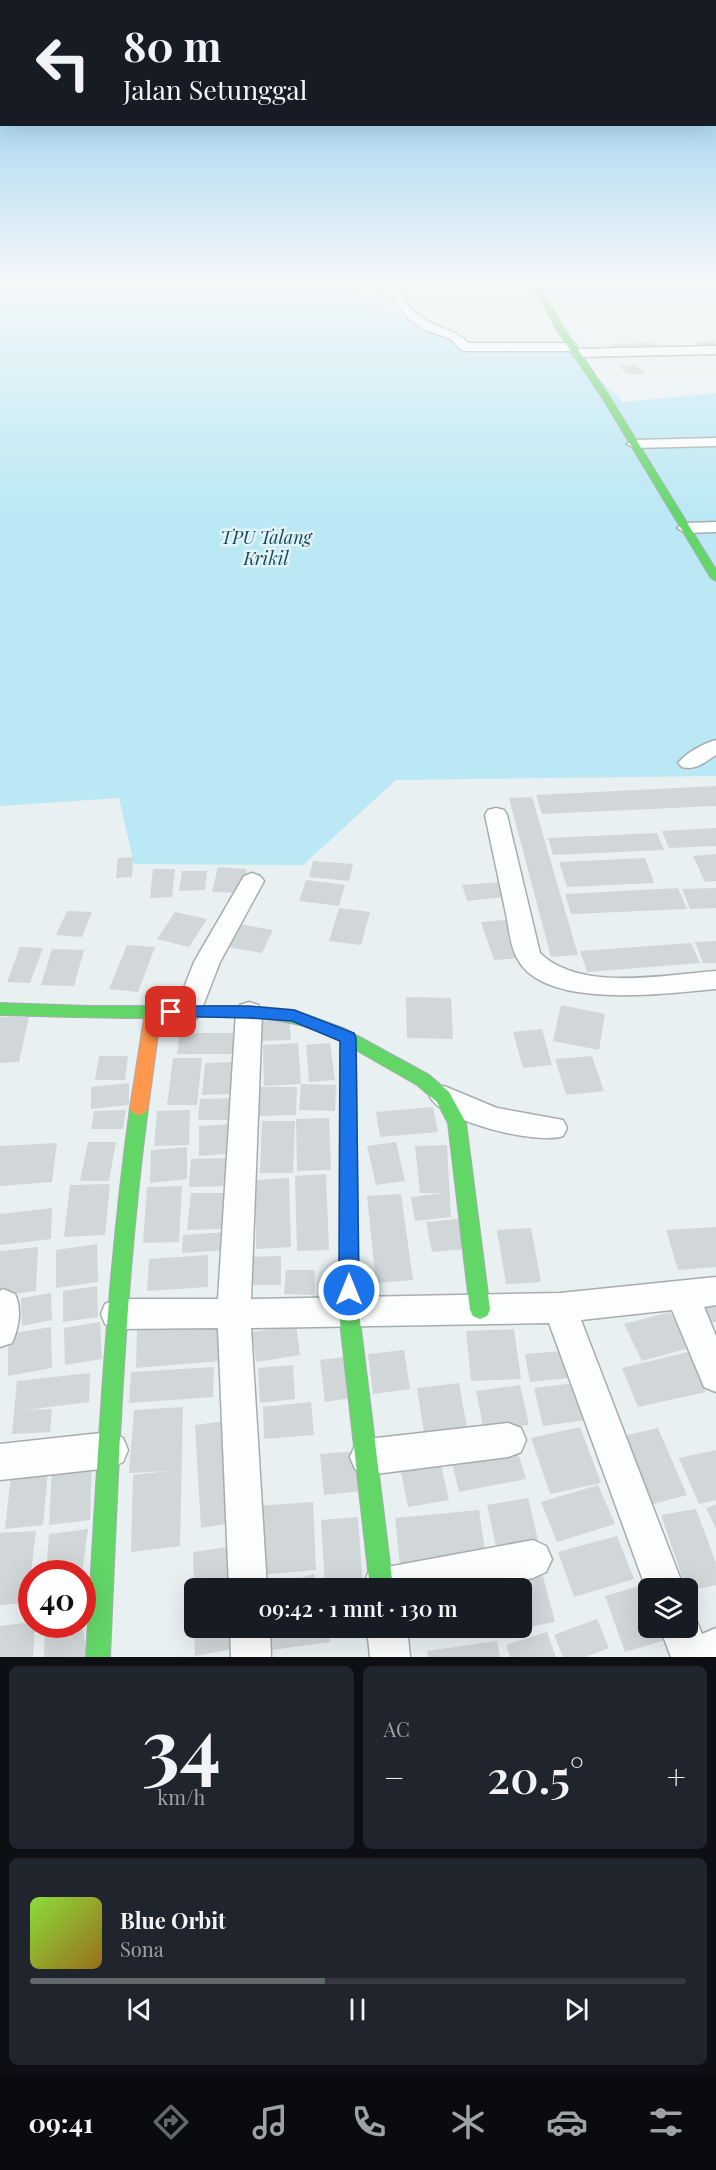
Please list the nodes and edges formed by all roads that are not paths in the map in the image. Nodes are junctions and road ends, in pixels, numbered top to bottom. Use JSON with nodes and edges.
{"nodes":[{"id":1,"x":581,"y":360,"type":"edge"},
{"id":2,"x":716,"y":442,"type":"edge"},
{"id":3,"x":634,"y":444,"type":"junction"},
{"id":4,"x":716,"y":527,"type":"edge"},
{"id":5,"x":685,"y":528,"type":"junction"},
{"id":6,"x":716,"y":578,"type":"edge"},
{"id":7,"x":716,"y":746,"type":"edge"},
{"id":8,"x":689,"y":763,"type":"dead end"},
{"id":9,"x":496,"y":815,"type":"dead end"},
{"id":10,"x":252,"y":881,"type":"dead end"},
{"id":11,"x":716,"y":981,"type":"edge"},
{"id":12,"x":0,"y":1009,"type":"edge"},
{"id":13,"x":188,"y":1011,"type":"junction"},
{"id":14,"x":153,"y":1012,"type":"junction"},
{"id":15,"x":249,"y":1012,"type":"junction"},
{"id":16,"x":348,"y":1038,"type":"junction"},
{"id":17,"x":443,"y":1097,"type":"junction"},
{"id":18,"x":553,"y":1128,"type":"dead end"},
{"id":19,"x":716,"y":1291,"type":"edge"},
{"id":20,"x":682,"y":1294,"type":"junction"},
{"id":21,"x":560,"y":1308,"type":"junction"},
{"id":22,"x":480,"y":1310,"type":"junction"},
{"id":23,"x":234,"y":1312,"type":"junction"},
{"id":24,"x":349,"y":1312,"type":"junction"},
{"id":25,"x":117,"y":1314,"type":"junction"},
{"id":26,"x":716,"y":1376,"type":"edge"},
{"id":27,"x":508,"y":1440,"type":"dead end"},
{"id":28,"x":110,"y":1450,"type":"junction"},
{"id":29,"x":368,"y":1457,"type":"junction"},
{"id":30,"x":0,"y":1462,"type":"edge"},
{"id":31,"x":533,"y":1559,"type":"dead end"},
{"id":32,"x":247,"y":1578,"type":"edge"},
{"id":33,"x":381,"y":1578,"type":"edge"},
{"id":34,"x":434,"y":1578,"type":"edge"},
{"id":35,"x":661,"y":1578,"type":"edge"},
{"id":36,"x":250,"y":1638,"type":"edge"},
{"id":37,"x":388,"y":1638,"type":"edge"},
{"id":38,"x":684,"y":1638,"type":"edge"},
{"id":39,"x":716,"y":1648,"type":"edge"},
{"id":40,"x":98,"y":1657,"type":"edge"},
{"id":41,"x":251,"y":1657,"type":"edge"},
{"id":42,"x":390,"y":1657,"type":"edge"},
{"id":43,"x":691,"y":1657,"type":"edge"},
{"id":44,"x":699,"y":1657,"type":"edge"}],
"edges":[{"from":1,"to":3,"type":"street"},
{"from":2,"to":3,"type":"street"},
{"from":3,"to":5,"type":"street"},
{"from":4,"to":5,"type":"street"},
{"from":5,"to":6,"type":"street"},
{"from":7,"to":8,"type":"street"},
{"from":9,"to":11,"type":"street"},
{"from":10,"to":13,"type":"street"},
{"from":12,"to":14,"type":"street"},
{"from":13,"to":14,"type":"street"},
{"from":13,"to":15,"type":"street"},
{"from":14,"to":25,"type":"street"},
{"from":15,"to":16,"type":"street"},
{"from":15,"to":23,"type":"street"},
{"from":16,"to":17,"type":"street"},
{"from":16,"to":24,"type":"street"},
{"from":17,"to":18,"type":"street"},
{"from":17,"to":22,"type":"street"},
{"from":19,"to":20,"type":"street"},
{"from":20,"to":21,"type":"street"},
{"from":20,"to":26,"type":"street"},
{"from":21,"to":22,"type":"street"},
{"from":21,"to":35,"type":"street"},
{"from":22,"to":24,"type":"street"},
{"from":23,"to":24,"type":"street"},
{"from":23,"to":25,"type":"street"},
{"from":23,"to":32,"type":"street"},
{"from":24,"to":29,"type":"street"},
{"from":25,"to":28,"type":"street"},
{"from":27,"to":29,"type":"street"},
{"from":28,"to":30,"type":"street"},
{"from":28,"to":40,"type":"street"},
{"from":29,"to":33,"type":"street"},
{"from":31,"to":34,"type":"street"},
{"from":36,"to":41,"type":"street"},
{"from":37,"to":42,"type":"street"},
{"from":38,"to":43,"type":"street"},
{"from":39,"to":44,"type":"street"}]}
